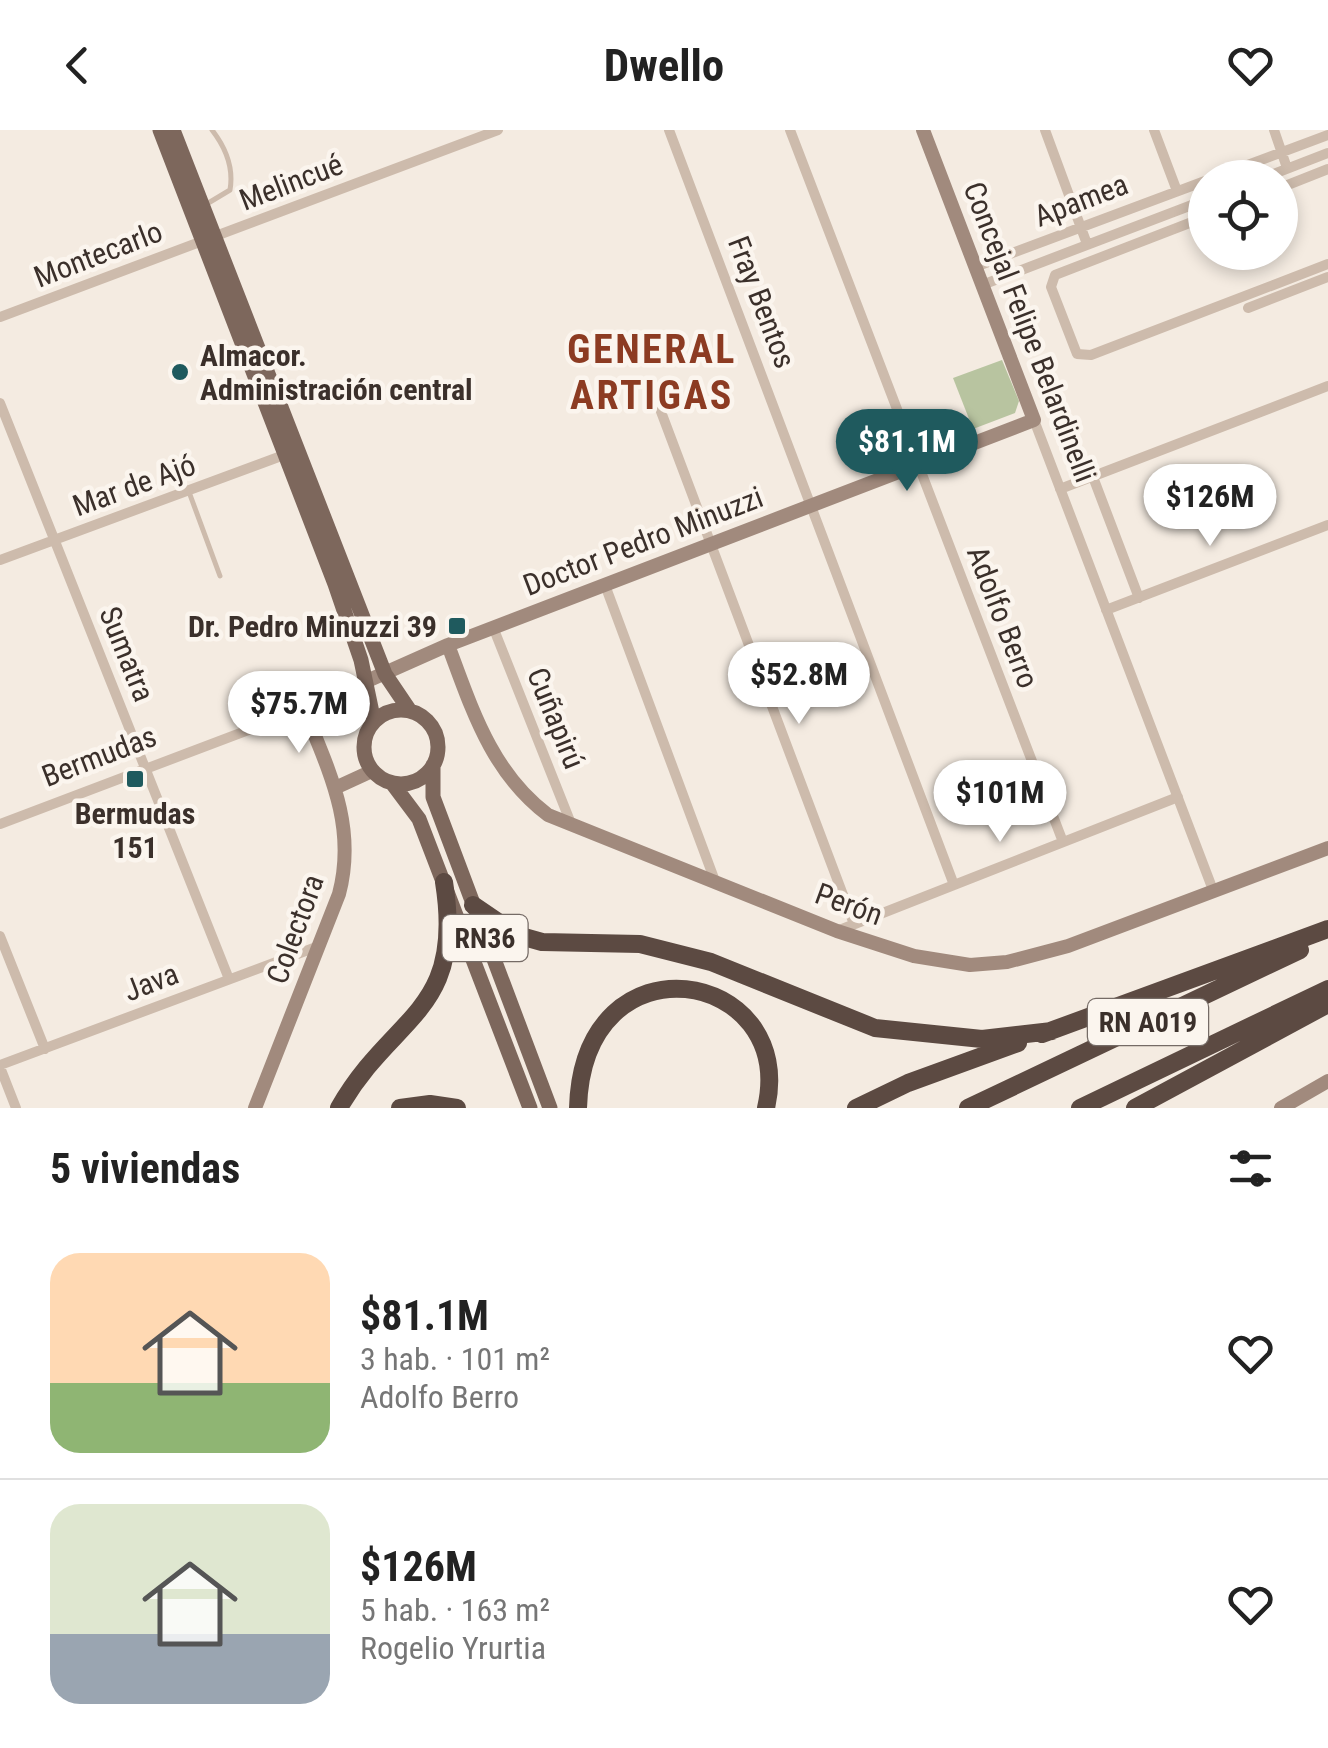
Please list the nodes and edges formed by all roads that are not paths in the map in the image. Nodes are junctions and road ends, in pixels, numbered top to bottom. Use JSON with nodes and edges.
{"nodes":[{"id":1,"x":160,"y":130,"type":"edge"},
{"id":2,"x":173,"y":130,"type":"edge"},
{"id":3,"x":212,"y":130,"type":"edge"},
{"id":4,"x":498,"y":130,"type":"edge"},
{"id":5,"x":669,"y":130,"type":"edge"},
{"id":6,"x":790,"y":130,"type":"edge"},
{"id":7,"x":923,"y":130,"type":"edge"},
{"id":8,"x":1044,"y":130,"type":"edge"},
{"id":9,"x":1154,"y":130,"type":"edge"},
{"id":10,"x":1274,"y":130,"type":"edge"},
{"id":11,"x":1328,"y":135,"type":"edge"},
{"id":12,"x":1282,"y":152,"type":"junction"},
{"id":13,"x":1328,"y":153,"type":"edge"},
{"id":14,"x":1261,"y":160,"type":"edge"},
{"id":15,"x":1284,"y":160,"type":"edge"},
{"id":16,"x":1298,"y":164,"type":"edge"},
{"id":17,"x":1328,"y":169,"type":"edge"},
{"id":18,"x":1298,"y":181,"type":"edge"},
{"id":19,"x":1188,"y":187,"type":"edge"},
{"id":20,"x":1177,"y":191,"type":"junction"},
{"id":21,"x":202,"y":206,"type":"junction"},
{"id":22,"x":1188,"y":206,"type":"edge"},
{"id":23,"x":1188,"y":224,"type":"edge"},
{"id":24,"x":1081,"y":227,"type":"junction"},
{"id":25,"x":208,"y":240,"type":"junction"},
{"id":26,"x":1087,"y":244,"type":"junction"},
{"id":27,"x":1328,"y":264,"type":"edge"},
{"id":28,"x":975,"y":266,"type":"junction"},
{"id":29,"x":1328,"y":277,"type":"edge"},
{"id":30,"x":982,"y":285,"type":"junction"},
{"id":31,"x":1248,"y":308,"type":"dead end"},
{"id":32,"x":0,"y":317,"type":"edge"},
{"id":33,"x":667,"y":383,"type":"dead end"},
{"id":34,"x":1328,"y":386,"type":"edge"},
{"id":35,"x":0,"y":403,"type":"edge"},
{"id":36,"x":1034,"y":420,"type":"junction"},
{"id":37,"x":12,"y":435,"type":"junction"},
{"id":38,"x":0,"y":440,"type":"edge"},
{"id":39,"x":284,"y":455,"type":"junction"},
{"id":40,"x":917,"y":465,"type":"junction"},
{"id":41,"x":1092,"y":476,"type":"junction"},
{"id":42,"x":1060,"y":489,"type":"junction"},
{"id":43,"x":189,"y":492,"type":"junction"},
{"id":44,"x":813,"y":505,"type":"junction"},
{"id":45,"x":1328,"y":525,"type":"edge"},
{"id":46,"x":54,"y":540,"type":"junction"},
{"id":47,"x":708,"y":545,"type":"junction"},
{"id":48,"x":0,"y":560,"type":"edge"},
{"id":49,"x":220,"y":576,"type":"dead end"},
{"id":50,"x":605,"y":585,"type":"junction"},
{"id":51,"x":1140,"y":598,"type":"junction"},
{"id":52,"x":1106,"y":610,"type":"junction"},
{"id":53,"x":493,"y":628,"type":"junction"},
{"id":54,"x":448,"y":645,"type":"junction"},
{"id":55,"x":385,"y":674,"type":"junction"},
{"id":56,"x":367,"y":683,"type":"junction"},
{"id":57,"x":304,"y":709,"type":"junction"},
{"id":58,"x":410,"y":711,"type":"junction"},
{"id":59,"x":374,"y":722,"type":"junction"},
{"id":60,"x":433,"y":765,"type":"junction"},
{"id":61,"x":145,"y":768,"type":"junction"},
{"id":62,"x":372,"y":770,"type":"junction"},
{"id":63,"x":392,"y":784,"type":"junction"},
{"id":64,"x":335,"y":788,"type":"junction"},
{"id":65,"x":1178,"y":798,"type":"junction"},
{"id":66,"x":0,"y":824,"type":"edge"},
{"id":67,"x":572,"y":827,"type":"junction"},
{"id":68,"x":1064,"y":842,"type":"junction"},
{"id":69,"x":1328,"y":848,"type":"edge"},
{"id":70,"x":715,"y":881,"type":"junction"},
{"id":71,"x":444,"y":882,"type":"junction"},
{"id":72,"x":954,"y":885,"type":"junction"},
{"id":73,"x":1213,"y":890,"type":"junction"},
{"id":74,"x":473,"y":905,"type":"junction"},
{"id":75,"x":854,"y":924,"type":"junction"},
{"id":76,"x":837,"y":931,"type":"junction"},
{"id":77,"x":1328,"y":933,"type":"edge"},
{"id":78,"x":0,"y":936,"type":"edge"},
{"id":79,"x":320,"y":946,"type":"junction"},
{"id":80,"x":229,"y":980,"type":"junction"},
{"id":81,"x":1328,"y":989,"type":"edge"},
{"id":82,"x":1328,"y":1004,"type":"edge"},
{"id":83,"x":1052,"y":1031,"type":"junction"},
{"id":84,"x":45,"y":1049,"type":"junction"},
{"id":85,"x":0,"y":1066,"type":"edge"},
{"id":86,"x":1328,"y":1081,"type":"edge"},
{"id":87,"x":1169,"y":1089,"type":"junction"},
{"id":88,"x":1291,"y":1105,"type":"edge"},
{"id":89,"x":16,"y":1108,"type":"edge"},
{"id":90,"x":256,"y":1108,"type":"edge"},
{"id":91,"x":339,"y":1108,"type":"edge"},
{"id":92,"x":400,"y":1108,"type":"edge"},
{"id":93,"x":456,"y":1108,"type":"edge"},
{"id":94,"x":530,"y":1108,"type":"edge"},
{"id":95,"x":550,"y":1108,"type":"edge"},
{"id":96,"x":578,"y":1108,"type":"edge"},
{"id":97,"x":766,"y":1108,"type":"edge"},
{"id":98,"x":856,"y":1108,"type":"edge"},
{"id":99,"x":968,"y":1108,"type":"edge"},
{"id":100,"x":1080,"y":1108,"type":"edge"},
{"id":101,"x":1134,"y":1108,"type":"edge"},
{"id":102,"x":1144,"y":1108,"type":"edge"}],
"edges":[{"from":1,"to":25,"type":"main road","number":"RN36"},
{"from":2,"to":21,"type":"main road","number":"RN36"},
{"from":3,"to":21,"type":"lane"},
{"from":4,"to":25,"type":"street","name":"Melincué"},
{"from":5,"to":44,"type":"street","name":"Fray Bentos"},
{"from":6,"to":40,"type":"street","name":"Adolfo Berro"},
{"from":7,"to":28,"type":"main road","name":"Concejal Felipe Belardinelli"},
{"from":8,"to":24,"type":"street"},
{"from":9,"to":20,"type":"street"},
{"from":10,"to":12,"type":"street"},
{"from":11,"to":12,"type":"street"},
{"from":12,"to":14,"type":"street"},
{"from":12,"to":15,"type":"street"},
{"from":13,"to":16,"type":"street"},
{"from":17,"to":18,"type":"street"},
{"from":19,"to":20,"type":"street","name":"Apamea"},
{"from":20,"to":24,"type":"street","name":"Apamea"},
{"from":21,"to":25,"type":"main road","number":"RN36"},
{"from":22,"to":26,"type":"street","name":"Apamea"},
{"from":23,"to":27,"type":"street"},
{"from":24,"to":26,"type":"street"},
{"from":24,"to":28,"type":"street","name":"Apamea"},
{"from":25,"to":32,"type":"street","name":"Montecarlo"},
{"from":25,"to":39,"type":"main road","number":"RN36"},
{"from":25,"to":55,"type":"main road","number":"RN36"},
{"from":26,"to":30,"type":"street","name":"Apamea"},
{"from":28,"to":30,"type":"main road","name":"Concejal Felipe Belardinelli"},
{"from":29,"to":31,"type":"street"},
{"from":30,"to":36,"type":"main road","name":"Concejal Felipe Belardinelli"},
{"from":33,"to":47,"type":"street"},
{"from":34,"to":41,"type":"street"},
{"from":35,"to":37,"type":"street","name":"Sumatra"},
{"from":36,"to":40,"type":"main road","name":"Doctor Pedro Minuzzi"},
{"from":36,"to":42,"type":"street","name":"Concejal Felipe Belardinelli"},
{"from":37,"to":38,"type":"street"},
{"from":37,"to":46,"type":"street","name":"Sumatra"},
{"from":39,"to":43,"type":"street","name":"Mar de Ajó"},
{"from":39,"to":56,"type":"main road","number":"RN36"},
{"from":40,"to":44,"type":"main road","name":"Doctor Pedro Minuzzi"},
{"from":40,"to":68,"type":"street","name":"Adolfo Berro"},
{"from":41,"to":42,"type":"street"},
{"from":41,"to":51,"type":"street"},
{"from":42,"to":52,"type":"street","name":"Concejal Felipe Belardinelli"},
{"from":43,"to":46,"type":"street","name":"Mar de Ajó"},
{"from":43,"to":49,"type":"lane"},
{"from":44,"to":47,"type":"main road","name":"Doctor Pedro Minuzzi"},
{"from":44,"to":72,"type":"street","name":"Fray Bentos"},
{"from":45,"to":51,"type":"street"},
{"from":46,"to":48,"type":"street","name":"Mar de Ajó"},
{"from":46,"to":61,"type":"street","name":"Sumatra"},
{"from":47,"to":50,"type":"main road","name":"Doctor Pedro Minuzzi"},
{"from":47,"to":75,"type":"street"},
{"from":50,"to":53,"type":"main road","name":"Doctor Pedro Minuzzi"},
{"from":50,"to":70,"type":"street"},
{"from":51,"to":52,"type":"street"},
{"from":52,"to":65,"type":"street","name":"Concejal Felipe Belardinelli"},
{"from":53,"to":54,"type":"main road","name":"Doctor Pedro Minuzzi"},
{"from":53,"to":67,"type":"street","name":"Cuñapirú"},
{"from":54,"to":55,"type":"main road","name":"Doctor Pedro Minuzzi"},
{"from":54,"to":67,"type":"main road","name":"Perón"},
{"from":55,"to":56,"type":"main road","name":"Bermudas"},
{"from":55,"to":58,"type":"main road","number":"RN36"},
{"from":56,"to":57,"type":"main road","name":"Bermudas"},
{"from":56,"to":59,"type":"main road","number":"RN36"},
{"from":57,"to":61,"type":"street","name":"Bermudas"},
{"from":57,"to":64,"type":"main road","name":"Colectora"},
{"from":58,"to":59,"type":"main road"},
{"from":58,"to":60,"type":"main road","number":"RN36"},
{"from":59,"to":62,"type":"main road","number":"RN36"},
{"from":60,"to":63,"type":"main road"},
{"from":60,"to":74,"type":"main road","number":"RN36"},
{"from":61,"to":66,"type":"street","name":"Bermudas"},
{"from":61,"to":80,"type":"street","name":"Sumatra"},
{"from":62,"to":63,"type":"main road","number":"RN36"},
{"from":62,"to":64,"type":"main road"},
{"from":63,"to":71,"type":"main road","number":"RN36"},
{"from":64,"to":79,"type":"main road","name":"Colectora"},
{"from":65,"to":68,"type":"street"},
{"from":65,"to":73,"type":"street","name":"Concejal Felipe Belardinelli"},
{"from":67,"to":70,"type":"main road","name":"Perón"},
{"from":68,"to":72,"type":"street"},
{"from":69,"to":73,"type":"main road","name":"Perón"},
{"from":70,"to":76,"type":"main road","name":"Perón"},
{"from":71,"to":91,"type":"highway"},
{"from":71,"to":94,"type":"main road","number":"RN36"},
{"from":72,"to":75,"type":"street"},
{"from":73,"to":76,"type":"main road","name":"Perón"},
{"from":74,"to":83,"type":"highway"},
{"from":74,"to":95,"type":"main road","number":"RN36"},
{"from":75,"to":76,"type":"street"},
{"from":77,"to":83,"type":"highway"},
{"from":77,"to":99,"type":"highway","number":"RN A019"},
{"from":78,"to":84,"type":"street"},
{"from":79,"to":80,"type":"street","name":"Java"},
{"from":79,"to":90,"type":"main road","name":"Colectora"},
{"from":80,"to":84,"type":"street","name":"Java"},
{"from":81,"to":100,"type":"highway","number":"RN A019"},
{"from":82,"to":87,"type":"highway"},
{"from":83,"to":98,"type":"highway"},
{"from":84,"to":85,"type":"street","name":"Java"},
{"from":85,"to":89,"type":"street"},
{"from":86,"to":88,"type":"main road"},
{"from":87,"to":101,"type":"highway"},
{"from":87,"to":102,"type":"highway"},
{"from":92,"to":93,"type":"highway"},
{"from":96,"to":97,"type":"highway"}]}
